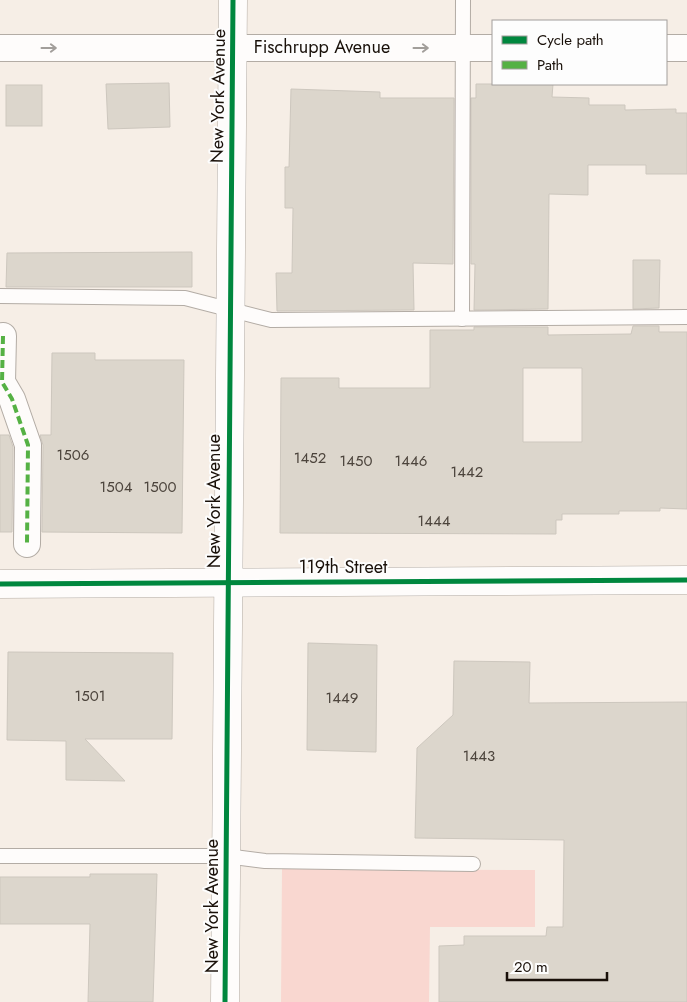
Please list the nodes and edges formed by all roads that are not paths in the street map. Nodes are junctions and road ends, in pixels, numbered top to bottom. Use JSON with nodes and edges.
{"nodes":[{"id":1,"x":232,"y":0,"type":"edge"},
{"id":2,"x":463,"y":0,"type":"edge"},
{"id":3,"x":232,"y":47,"type":"junction"},
{"id":4,"x":0,"y":48,"type":"edge"},
{"id":5,"x":463,"y":48,"type":"junction"},
{"id":6,"x":492,"y":48,"type":"edge"},
{"id":7,"x":667,"y":48,"type":"edge"},
{"id":8,"x":687,"y":48,"type":"edge"},
{"id":9,"x":0,"y":296,"type":"edge"},
{"id":10,"x":229,"y":308,"type":"junction"},
{"id":11,"x":687,"y":318,"type":"edge"},
{"id":12,"x":462,"y":319,"type":"junction"},
{"id":13,"x":3,"y":336,"type":"dead end"},
{"id":14,"x":27,"y":544,"type":"dead end"},
{"id":15,"x":687,"y":580,"type":"edge"},
{"id":16,"x":228,"y":582,"type":"junction"},
{"id":17,"x":0,"y":584,"type":"edge"},
{"id":18,"x":0,"y":856,"type":"edge"},
{"id":19,"x":226,"y":856,"type":"junction"},
{"id":20,"x":472,"y":864,"type":"dead end"},
{"id":21,"x":226,"y":1002,"type":"edge"}],
"edges":[{"from":1,"to":3,"type":"street","name":"New York Avenue"},
{"from":2,"to":5,"type":"lane"},
{"from":4,"to":3,"type":"street","name":"Fischrupp Avenue","one_way":true},
{"from":3,"to":5,"type":"street","name":"Fischrupp Avenue","one_way":true},
{"from":3,"to":10,"type":"street","name":"New York Avenue"},
{"from":5,"to":6,"type":"street","name":"Fischrupp Avenue"},
{"from":5,"to":12,"type":"lane"},
{"from":7,"to":8,"type":"street"},
{"from":9,"to":10,"type":"lane"},
{"from":10,"to":12,"type":"lane"},
{"from":10,"to":16,"type":"street","name":"New York Avenue"},
{"from":11,"to":12,"type":"lane"},
{"from":13,"to":14,"type":"street"},
{"from":15,"to":16,"type":"street","name":"119th Street"},
{"from":16,"to":17,"type":"street","name":"119th Street"},
{"from":16,"to":19,"type":"street","name":"New York Avenue"},
{"from":18,"to":19,"type":"lane"},
{"from":19,"to":20,"type":"lane"},
{"from":19,"to":21,"type":"street","name":"New York Avenue"}]}
